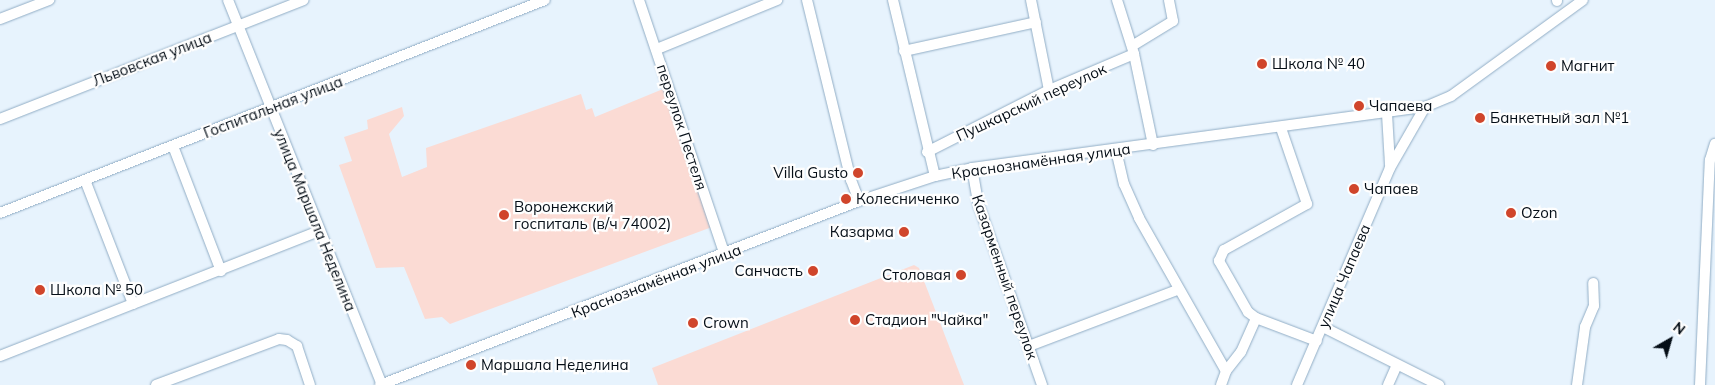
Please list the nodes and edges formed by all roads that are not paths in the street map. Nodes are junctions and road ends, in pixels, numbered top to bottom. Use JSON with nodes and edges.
{"nodes":[{"id":1,"x":49,"y":0,"type":"edge"},
{"id":2,"x":228,"y":0,"type":"edge"},
{"id":3,"x":304,"y":0,"type":"edge"},
{"id":4,"x":545,"y":0,"type":"edge"},
{"id":5,"x":639,"y":0,"type":"edge"},
{"id":6,"x":777,"y":0,"type":"edge"},
{"id":7,"x":807,"y":0,"type":"edge"},
{"id":8,"x":893,"y":0,"type":"edge"},
{"id":9,"x":1031,"y":0,"type":"edge"},
{"id":10,"x":1117,"y":0,"type":"edge"},
{"id":11,"x":1169,"y":0,"type":"edge"},
{"id":12,"x":1583,"y":0,"type":"edge"},
{"id":13,"x":0,"y":19,"type":"edge"},
{"id":14,"x":1036,"y":22,"type":"junction"},
{"id":15,"x":238,"y":25,"type":"junction"},
{"id":16,"x":657,"y":49,"type":"junction"},
{"id":17,"x":1133,"y":50,"type":"junction"},
{"id":18,"x":904,"y":51,"type":"junction"},
{"id":19,"x":1049,"y":90,"type":"junction"},
{"id":20,"x":1425,"y":107,"type":"junction"},
{"id":21,"x":270,"y":109,"type":"junction"},
{"id":22,"x":1386,"y":114,"type":"junction"},
{"id":23,"x":0,"y":119,"type":"edge"},
{"id":24,"x":1281,"y":128,"type":"junction"},
{"id":25,"x":1715,"y":144,"type":"edge"},
{"id":26,"x":1153,"y":145,"type":"junction"},
{"id":27,"x":172,"y":146,"type":"junction"},
{"id":28,"x":1116,"y":150,"type":"junction"},
{"id":29,"x":928,"y":152,"type":"junction"},
{"id":30,"x":972,"y":168,"type":"junction"},
{"id":31,"x":1390,"y":168,"type":"junction"},
{"id":32,"x":934,"y":176,"type":"junction"},
{"id":33,"x":85,"y":180,"type":"junction"},
{"id":34,"x":859,"y":201,"type":"junction"},
{"id":35,"x":0,"y":213,"type":"edge"},
{"id":36,"x":318,"y":231,"type":"junction"},
{"id":37,"x":725,"y":255,"type":"junction"},
{"id":38,"x":221,"y":271,"type":"junction"},
{"id":39,"x":1592,"y":283,"type":"dead end"},
{"id":40,"x":1177,"y":290,"type":"junction"},
{"id":41,"x":133,"y":304,"type":"junction"},
{"id":42,"x":1256,"y":318,"type":"junction"},
{"id":43,"x":1323,"y":326,"type":"junction"},
{"id":44,"x":1317,"y":341,"type":"junction"},
{"id":45,"x":1029,"y":346,"type":"junction"},
{"id":46,"x":0,"y":356,"type":"edge"},
{"id":47,"x":1396,"y":365,"type":"junction"},
{"id":48,"x":1226,"y":371,"type":"junction"},
{"id":49,"x":156,"y":385,"type":"edge"},
{"id":50,"x":310,"y":385,"type":"edge"},
{"id":51,"x":381,"y":385,"type":"edge"},
{"id":52,"x":1042,"y":385,"type":"edge"},
{"id":53,"x":1220,"y":385,"type":"edge"},
{"id":54,"x":1297,"y":385,"type":"edge"},
{"id":55,"x":1388,"y":385,"type":"edge"},
{"id":56,"x":1439,"y":385,"type":"edge"},
{"id":57,"x":1577,"y":385,"type":"edge"},
{"id":58,"x":1700,"y":385,"type":"edge"}],
"edges":[{"from":1,"to":13,"type":"street"},
{"from":2,"to":15,"type":"street","name":"улица Маршала Неделина"},
{"from":3,"to":15,"type":"street","name":"Львовская улица"},
{"from":4,"to":21,"type":"street","name":"Госпитальная улица"},
{"from":5,"to":16,"type":"street","name":"переулок Пестеля"},
{"from":6,"to":16,"type":"street"},
{"from":7,"to":34,"type":"street"},
{"from":8,"to":18,"type":"street"},
{"from":9,"to":14,"type":"street"},
{"from":10,"to":17,"type":"street"},
{"from":11,"to":17,"type":"street","name":"Пушкарский переулок"},
{"from":12,"to":20,"type":"street","name":"Краснознамённая улица"},
{"from":14,"to":18,"type":"street"},
{"from":14,"to":19,"type":"street"},
{"from":15,"to":21,"type":"street","name":"улица Маршала Неделина"},
{"from":15,"to":23,"type":"street","name":"Львовская улица"},
{"from":16,"to":37,"type":"street","name":"переулок Пестеля"},
{"from":17,"to":19,"type":"street","name":"Пушкарский переулок"},
{"from":17,"to":26,"type":"street"},
{"from":18,"to":29,"type":"street"},
{"from":19,"to":29,"type":"street","name":"Пушкарский переулок"},
{"from":20,"to":22,"type":"street","name":"Краснознамённая улица"},
{"from":20,"to":31,"type":"street","name":"улица Чапаева"},
{"from":21,"to":27,"type":"street","name":"Госпитальная улица"},
{"from":21,"to":36,"type":"street","name":"улица Маршала Неделина"},
{"from":22,"to":24,"type":"street","name":"Краснознамённая улица"},
{"from":22,"to":31,"type":"street","name":"улица Чапаева"},
{"from":24,"to":26,"type":"street","name":"Краснознамённая улица"},
{"from":24,"to":42,"type":"street"},
{"from":25,"to":58,"type":"street"},
{"from":26,"to":28,"type":"street","name":"Краснознамённая улица"},
{"from":27,"to":33,"type":"street","name":"Госпитальная улица"},
{"from":27,"to":38,"type":"street"},
{"from":28,"to":30,"type":"street","name":"Краснознамённая улица"},
{"from":28,"to":40,"type":"street"},
{"from":29,"to":32,"type":"street"},
{"from":30,"to":32,"type":"street","name":"Краснознамённая улица"},
{"from":30,"to":45,"type":"street","name":"Казарменный переулок"},
{"from":31,"to":43,"type":"street","name":"улица Чапаева"},
{"from":32,"to":34,"type":"street","name":"Краснознамённая улица"},
{"from":33,"to":35,"type":"street","name":"Госпитальная улица"},
{"from":33,"to":41,"type":"street"},
{"from":34,"to":37,"type":"street","name":"Краснознамённая улица"},
{"from":36,"to":38,"type":"street"},
{"from":36,"to":51,"type":"street","name":"улица Маршала Неделина"},
{"from":37,"to":51,"type":"street","name":"Краснознамённая улица"},
{"from":38,"to":41,"type":"street"},
{"from":39,"to":57,"type":"street"},
{"from":40,"to":45,"type":"street"},
{"from":40,"to":48,"type":"street"},
{"from":41,"to":46,"type":"street"},
{"from":42,"to":44,"type":"street"},
{"from":42,"to":48,"type":"street"},
{"from":43,"to":44,"type":"street","name":"улица Чапаева"},
{"from":43,"to":47,"type":"street"},
{"from":44,"to":54,"type":"street","name":"улица Чапаева"},
{"from":45,"to":52,"type":"street","name":"Казарменный переулок"},
{"from":47,"to":55,"type":"street"},
{"from":47,"to":56,"type":"street"},
{"from":48,"to":53,"type":"street"},
{"from":49,"to":50,"type":"street"}]}
